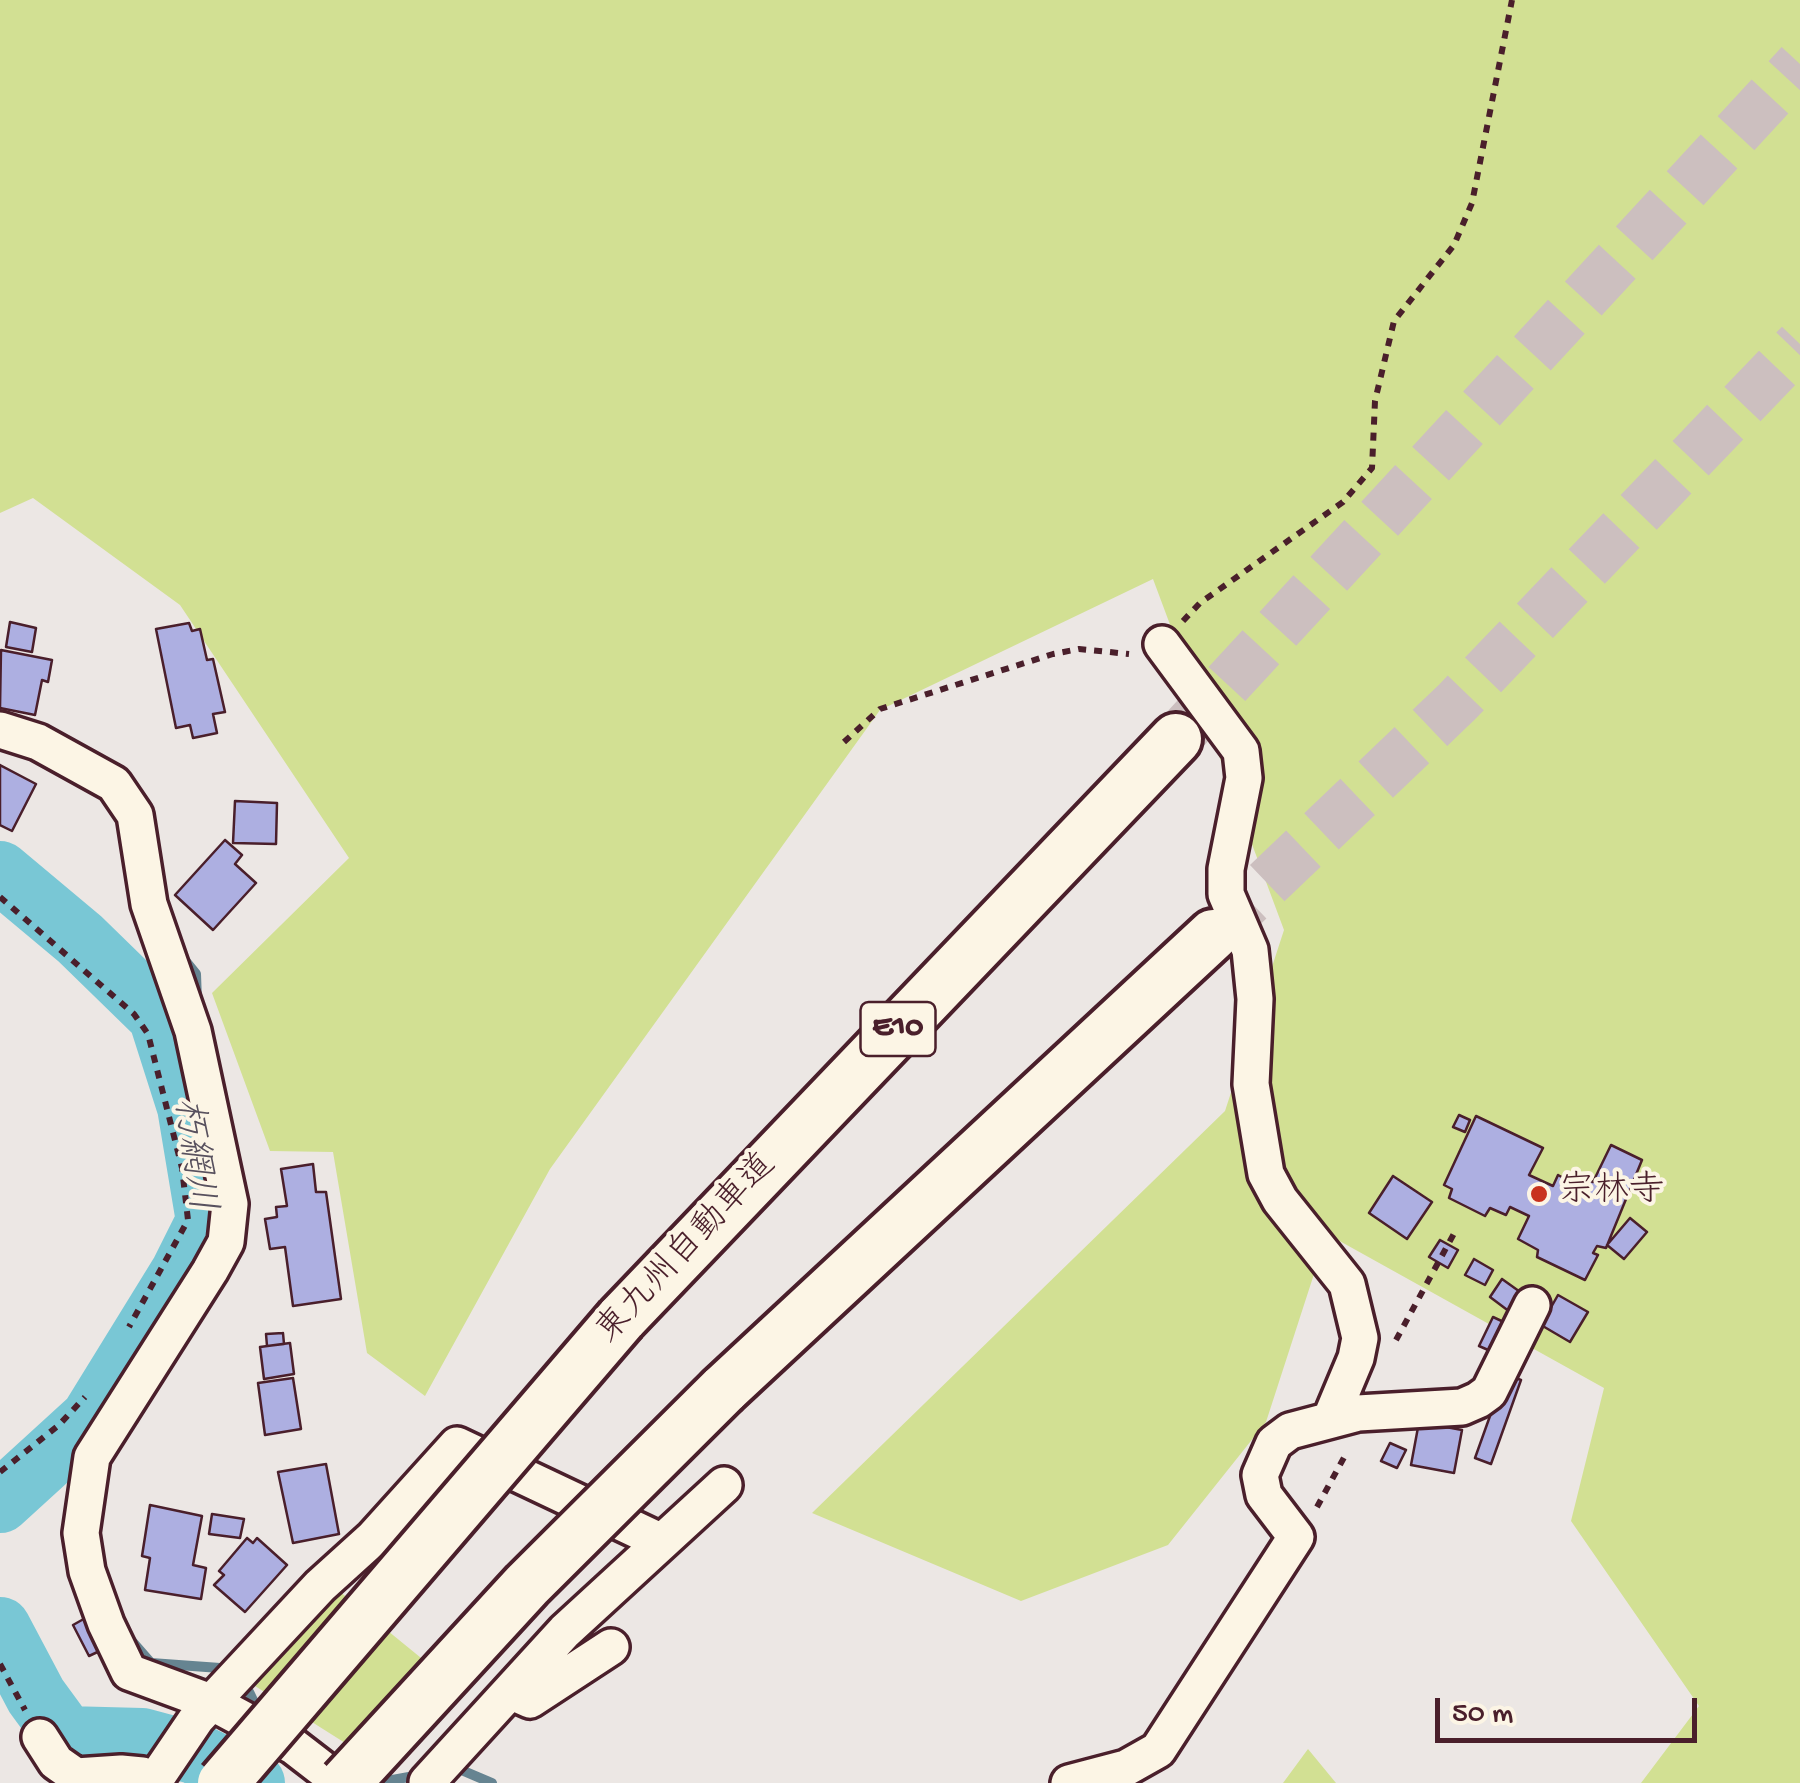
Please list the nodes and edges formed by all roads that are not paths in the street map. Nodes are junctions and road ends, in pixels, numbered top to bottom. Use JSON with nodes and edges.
{"nodes":[{"id":1,"x":1162,"y":644,"type":"road end"},
{"id":2,"x":0,"y":730,"type":"edge"},
{"id":3,"x":1176,"y":739,"type":"tunnel mouth"},
{"id":4,"x":1213,"y":935,"type":"tunnel mouth"},
{"id":5,"x":1532,"y":1305,"type":"dead end"},
{"id":6,"x":1330,"y":1420,"type":"junction"},
{"id":7,"x":724,"y":1485,"type":"dead end"},
{"id":8,"x":660,"y":1541,"type":"junction"},
{"id":9,"x":611,"y":1647,"type":"dead end"},
{"id":10,"x":512,"y":1691,"type":"junction"},
{"id":11,"x":205,"y":1710,"type":"junction"},
{"id":12,"x":40,"y":1738,"type":"road end"},
{"id":13,"x":154,"y":1781,"type":"edge"},
{"id":14,"x":223,"y":1783,"type":"edge"},
{"id":15,"x":343,"y":1783,"type":"edge"},
{"id":16,"x":425,"y":1783,"type":"edge"},
{"id":17,"x":442,"y":1783,"type":"edge"},
{"id":18,"x":1069,"y":1783,"type":"edge"}],
"edges":[{"from":1,"to":6,"type":"street"},
{"from":2,"to":11,"type":"street"},
{"from":3,"to":14,"type":"highway","name":"東九州自動車道","number":"E10","bridge":true},
{"from":4,"to":15,"type":"highway","bridge":true},
{"from":5,"to":6,"type":"street"},
{"from":6,"to":18,"type":"street"},
{"from":7,"to":8,"type":"street"},
{"from":8,"to":10,"type":"street"},
{"from":8,"to":11,"type":"street"},
{"from":9,"to":10,"type":"street"},
{"from":10,"to":16,"type":"street"},
{"from":11,"to":13,"type":"street"},
{"from":11,"to":15,"type":"street"},
{"from":12,"to":13,"type":"street"},
{"from":16,"to":17,"type":"street"}]}
